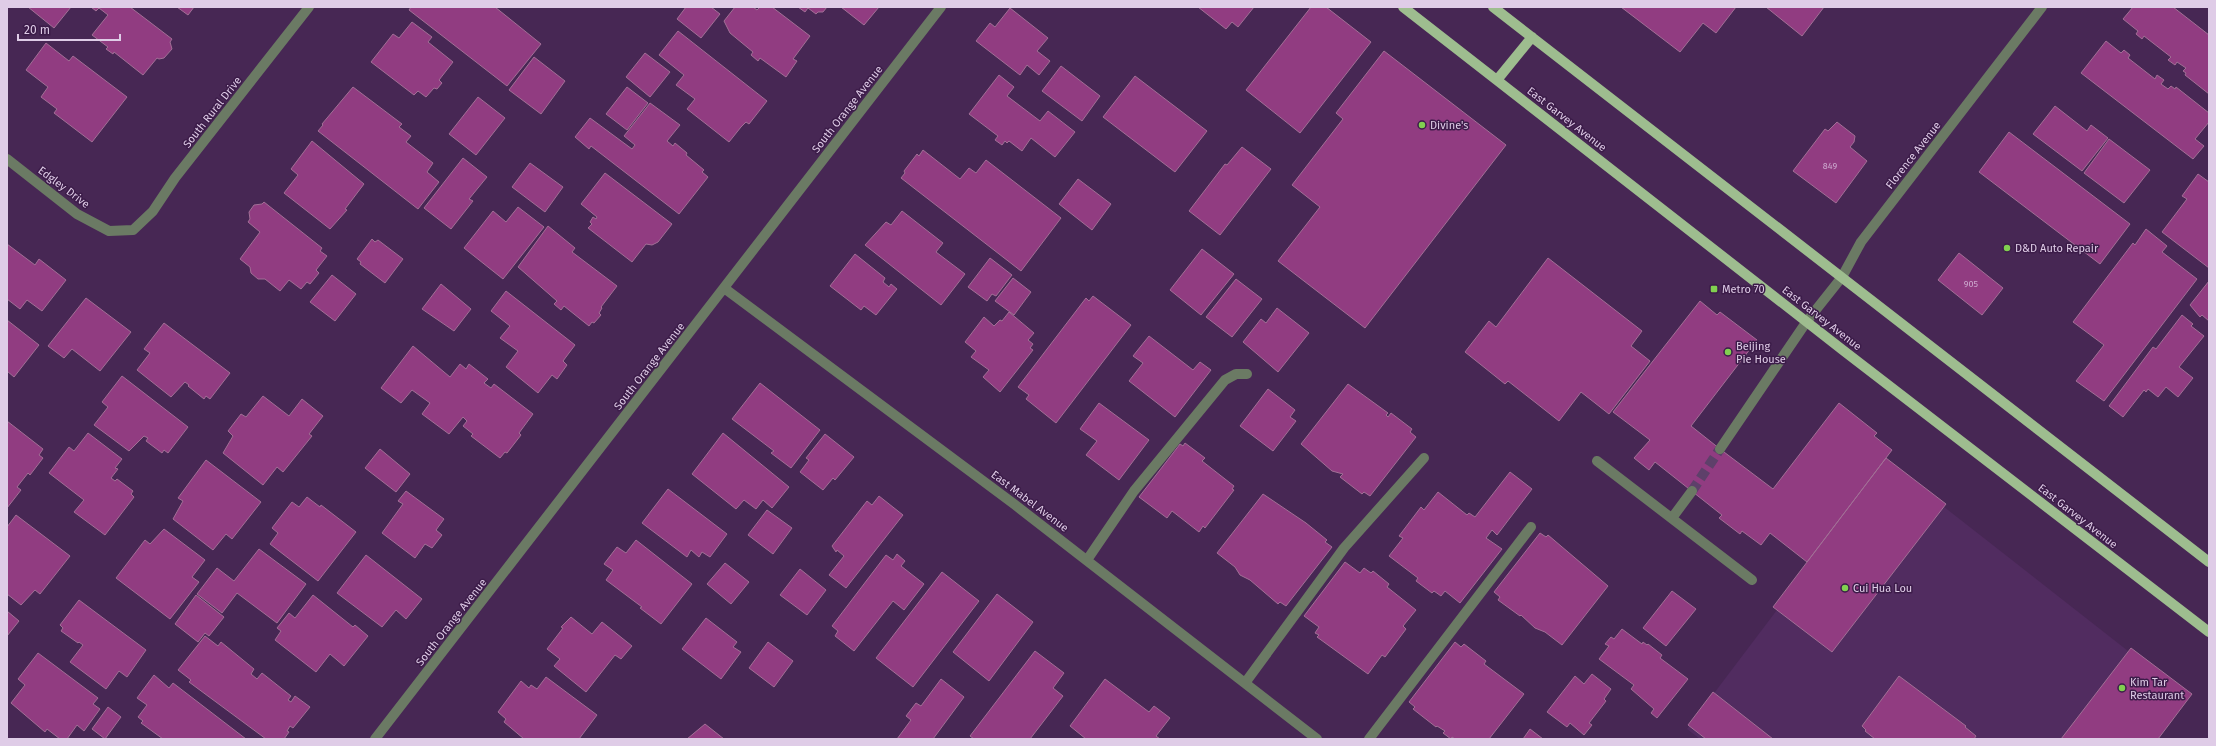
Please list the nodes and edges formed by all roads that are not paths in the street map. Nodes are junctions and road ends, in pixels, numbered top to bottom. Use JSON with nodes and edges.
{"nodes":[{"id":1,"x":309,"y":7,"type":"edge"},
{"id":2,"x":941,"y":7,"type":"edge"},
{"id":3,"x":1403,"y":7,"type":"edge"},
{"id":4,"x":1493,"y":7,"type":"edge"},
{"id":5,"x":2042,"y":7,"type":"edge"},
{"id":6,"x":1532,"y":37,"type":"junction"},
{"id":7,"x":1497,"y":80,"type":"junction"},
{"id":8,"x":7,"y":159,"type":"edge"},
{"id":9,"x":133,"y":230,"type":"joint"},
{"id":10,"x":1842,"y":277,"type":"junction"},
{"id":11,"x":724,"y":288,"type":"junction"},
{"id":12,"x":1807,"y":321,"type":"junction"},
{"id":13,"x":1247,"y":374,"type":"dead end"},
{"id":14,"x":1720,"y":449,"type":"tunnel mouth"},
{"id":15,"x":1424,"y":458,"type":"dead end"},
{"id":16,"x":1596,"y":461,"type":"dead end"},
{"id":17,"x":1692,"y":491,"type":"tunnel mouth"},
{"id":18,"x":1672,"y":518,"type":"junction"},
{"id":19,"x":1531,"y":527,"type":"dead end"},
{"id":20,"x":1087,"y":560,"type":"junction"},
{"id":21,"x":2209,"y":562,"type":"edge"},
{"id":22,"x":1752,"y":580,"type":"dead end"},
{"id":23,"x":2209,"y":632,"type":"edge"},
{"id":24,"x":1245,"y":683,"type":"junction"},
{"id":25,"x":375,"y":739,"type":"edge"},
{"id":26,"x":1317,"y":739,"type":"edge"},
{"id":27,"x":1368,"y":739,"type":"edge"}],
"edges":[{"from":1,"to":9,"type":"street","name":"South Rural Drive"},
{"from":2,"to":11,"type":"street","name":"South Orange Avenue"},
{"from":3,"to":7,"type":"main road","name":"East Garvey Avenue"},
{"from":4,"to":6,"type":"main road"},
{"from":5,"to":10,"type":"street","name":"Florence Avenue"},
{"from":6,"to":7,"type":"main road"},
{"from":6,"to":10,"type":"main road"},
{"from":7,"to":12,"type":"main road","name":"East Garvey Avenue"},
{"from":8,"to":9,"type":"street","name":"Edgley Drive"},
{"from":10,"to":12,"type":"street","name":"Florence Avenue"},
{"from":10,"to":21,"type":"main road"},
{"from":11,"to":20,"type":"street","name":"East Mabel Avenue"},
{"from":11,"to":25,"type":"street","name":"South Orange Avenue"},
{"from":12,"to":14,"type":"street","name":"Florence Avenue"},
{"from":12,"to":23,"type":"main road","name":"East Garvey Avenue"},
{"from":13,"to":20,"type":"street"},
{"from":15,"to":24,"type":"street"},
{"from":16,"to":18,"type":"street"},
{"from":17,"to":18,"type":"street"},
{"from":18,"to":22,"type":"street"},
{"from":19,"to":27,"type":"street"},
{"from":20,"to":24,"type":"street","name":"East Mabel Avenue"},
{"from":24,"to":26,"type":"street","name":"East Mabel Avenue"}]}
